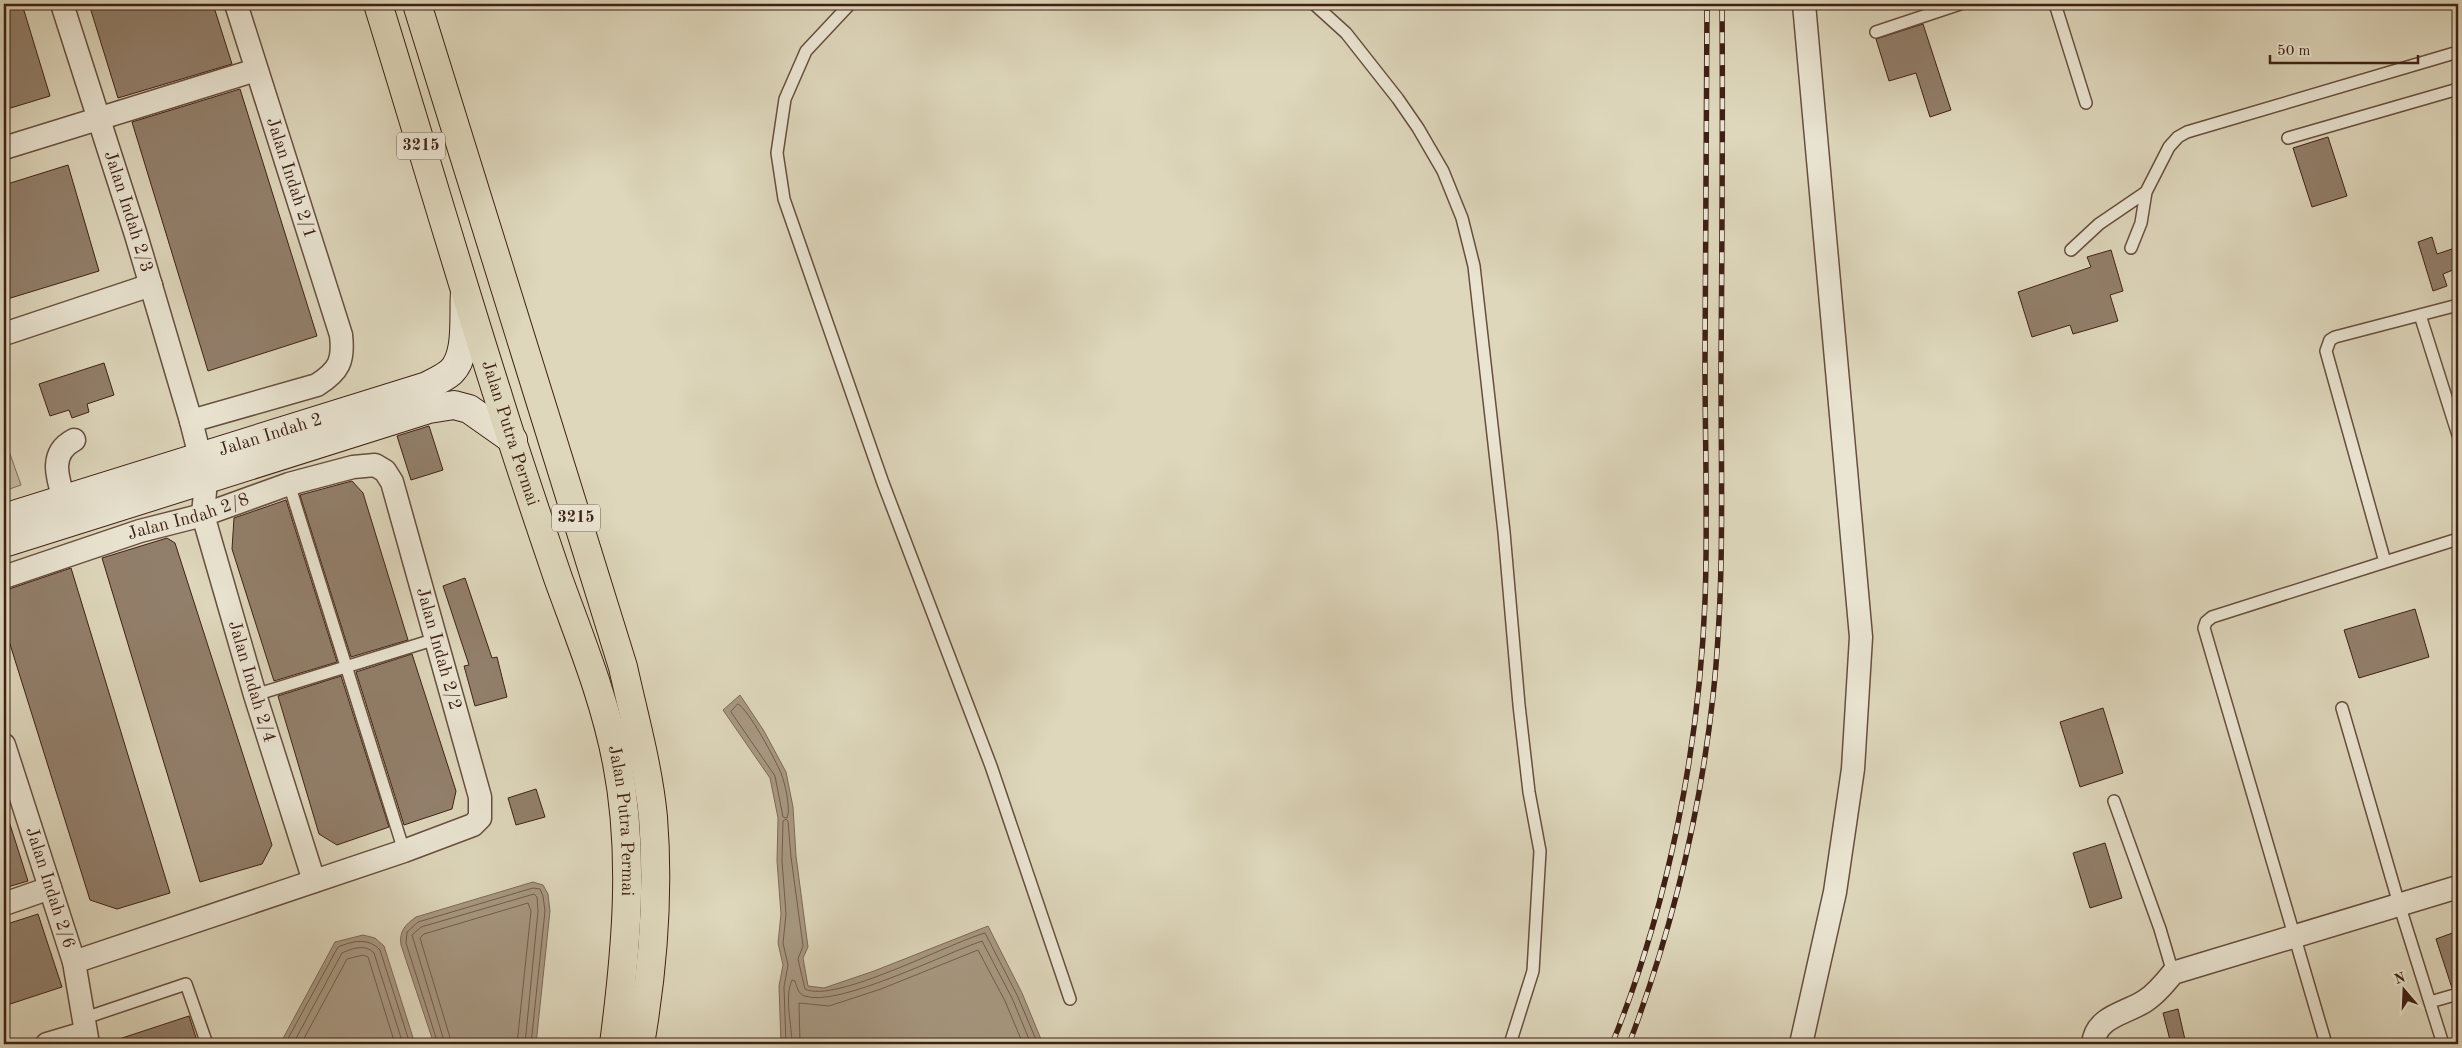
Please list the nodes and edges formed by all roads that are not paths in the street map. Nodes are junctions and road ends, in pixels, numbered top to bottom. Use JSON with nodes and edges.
{"nodes":[{"id":1,"x":62,"y":4,"type":"edge"},
{"id":2,"x":236,"y":4,"type":"edge"},
{"id":3,"x":378,"y":4,"type":"edge"},
{"id":4,"x":417,"y":4,"type":"edge"},
{"id":5,"x":850,"y":4,"type":"edge"},
{"id":6,"x":1314,"y":4,"type":"edge"},
{"id":7,"x":1804,"y":4,"type":"edge"},
{"id":8,"x":1960,"y":4,"type":"edge"},
{"id":9,"x":2055,"y":4,"type":"edge"},
{"id":10,"x":1876,"y":32,"type":"dead end"},
{"id":11,"x":2458,"y":52,"type":"edge"},
{"id":12,"x":256,"y":70,"type":"junction"},
{"id":13,"x":2458,"y":89,"type":"edge"},
{"id":14,"x":2086,"y":103,"type":"dead end"},
{"id":15,"x":99,"y":117,"type":"junction"},
{"id":16,"x":2288,"y":138,"type":"dead end"},
{"id":17,"x":4,"y":148,"type":"edge"},
{"id":18,"x":2146,"y":192,"type":"junction"},
{"id":19,"x":2131,"y":248,"type":"dead end"},
{"id":20,"x":2071,"y":250,"type":"dead end"},
{"id":21,"x":151,"y":285,"type":"junction"},
{"id":22,"x":465,"y":288,"type":"junction"},
{"id":23,"x":2458,"y":305,"type":"edge"},
{"id":24,"x":2420,"y":315,"type":"junction"},
{"id":25,"x":4,"y":334,"type":"edge"},
{"id":26,"x":191,"y":420,"type":"junction"},
{"id":27,"x":2458,"y":435,"type":"edge"},
{"id":28,"x":74,"y":440,"type":"dead end"},
{"id":29,"x":513,"y":440,"type":"junction"},
{"id":30,"x":375,"y":465,"type":"joint"},
{"id":31,"x":203,"y":468,"type":"junction"},
{"id":32,"x":289,"y":484,"type":"junction"},
{"id":33,"x":64,"y":499,"type":"junction"},
{"id":34,"x":203,"y":515,"type":"junction"},
{"id":35,"x":4,"y":518,"type":"edge"},
{"id":36,"x":2458,"y":538,"type":"edge"},
{"id":37,"x":4,"y":543,"type":"edge"},
{"id":38,"x":2385,"y":562,"type":"junction"},
{"id":39,"x":4,"y":577,"type":"edge"},
{"id":40,"x":436,"y":639,"type":"junction"},
{"id":41,"x":346,"y":666,"type":"junction"},
{"id":42,"x":255,"y":695,"type":"junction"},
{"id":43,"x":2342,"y":708,"type":"dead end"},
{"id":44,"x":4,"y":745,"type":"edge"},
{"id":45,"x":10,"y":783,"type":"edge"},
{"id":46,"x":2114,"y":801,"type":"dead end"},
{"id":47,"x":404,"y":851,"type":"junction"},
{"id":48,"x":314,"y":881,"type":"junction"},
{"id":49,"x":2458,"y":887,"type":"edge"},
{"id":50,"x":50,"y":888,"type":"junction"},
{"id":51,"x":4,"y":904,"type":"edge"},
{"id":52,"x":2399,"y":904,"type":"junction"},
{"id":53,"x":2294,"y":937,"type":"junction"},
{"id":54,"x":74,"y":962,"type":"junction"},
{"id":55,"x":2173,"y":973,"type":"junction"},
{"id":56,"x":2458,"y":994,"type":"edge"},
{"id":57,"x":1070,"y":1000,"type":"dead end"},
{"id":58,"x":2430,"y":1002,"type":"junction"},
{"id":59,"x":86,"y":1032,"type":"edge"},
{"id":60,"x":46,"y":1044,"type":"edge"},
{"id":61,"x":207,"y":1044,"type":"edge"},
{"id":62,"x":614,"y":1044,"type":"edge"},
{"id":63,"x":640,"y":1044,"type":"edge"},
{"id":64,"x":1510,"y":1044,"type":"edge"},
{"id":65,"x":1800,"y":1044,"type":"edge"},
{"id":66,"x":2093,"y":1044,"type":"edge"},
{"id":67,"x":2326,"y":1044,"type":"edge"},
{"id":68,"x":2443,"y":1044,"type":"edge"}],
"edges":[{"from":1,"to":15,"type":"street","name":"Jalan Indah 2/3"},
{"from":2,"to":12,"type":"street","name":"Jalan Indah 2/1"},
{"from":3,"to":22,"type":"main road","name":"Jalan Putra Permai","number":"3215"},
{"from":4,"to":63,"type":"main road","name":"Jalan Putra Permai","number":"3215"},
{"from":5,"to":57,"type":"lane"},
{"from":6,"to":64,"type":"lane"},
{"from":7,"to":65,"type":"street"},
{"from":8,"to":10,"type":"lane"},
{"from":9,"to":14,"type":"lane"},
{"from":11,"to":18,"type":"lane"},
{"from":12,"to":15,"type":"street"},
{"from":12,"to":26,"type":"street","name":"Jalan Indah 2/1"},
{"from":13,"to":16,"type":"lane"},
{"from":15,"to":17,"type":"street"},
{"from":15,"to":21,"type":"street","name":"Jalan Indah 2/3"},
{"from":18,"to":19,"type":"lane"},
{"from":18,"to":20,"type":"lane"},
{"from":21,"to":25,"type":"street"},
{"from":21,"to":26,"type":"street","name":"Jalan Indah 2/3"},
{"from":22,"to":29,"type":"main road","name":"Jalan Putra Permai","number":"3215"},
{"from":22,"to":31,"type":"street","name":"Jalan Indah 2"},
{"from":23,"to":24,"type":"lane"},
{"from":24,"to":27,"type":"lane"},
{"from":24,"to":38,"type":"lane"},
{"from":26,"to":31,"type":"street","name":"Jalan Indah 2/3"},
{"from":28,"to":33,"type":"street"},
{"from":29,"to":31,"type":"street","name":"Jalan Indah 2"},
{"from":29,"to":62,"type":"main road","name":"Jalan Putra Permai","number":"3215"},
{"from":30,"to":32,"type":"street","name":"Jalan Indah 2/8"},
{"from":30,"to":40,"type":"street","name":"Jalan Indah 2/2"},
{"from":31,"to":33,"type":"street","name":"Jalan Indah 2"},
{"from":31,"to":34,"type":"street","name":"Jalan Indah 2/4"},
{"from":31,"to":37,"type":"street","name":"Jalan Indah 2"},
{"from":32,"to":34,"type":"street","name":"Jalan Indah 2/8"},
{"from":32,"to":41,"type":"lane"},
{"from":33,"to":35,"type":"street","name":"Jalan Indah 2"},
{"from":34,"to":39,"type":"street","name":"Jalan Indah 2/8"},
{"from":34,"to":42,"type":"street","name":"Jalan Indah 2/4"},
{"from":36,"to":38,"type":"lane"},
{"from":38,"to":53,"type":"lane"},
{"from":40,"to":41,"type":"lane"},
{"from":40,"to":47,"type":"street","name":"Jalan Indah 2/2"},
{"from":41,"to":42,"type":"lane"},
{"from":41,"to":47,"type":"lane"},
{"from":42,"to":48,"type":"street","name":"Jalan Indah 2/4"},
{"from":43,"to":52,"type":"lane"},
{"from":44,"to":45,"type":"street","name":"Jalan Indah 2/6"},
{"from":45,"to":50,"type":"street","name":"Jalan Indah 2/6"},
{"from":46,"to":55,"type":"lane"},
{"from":47,"to":48,"type":"street"},
{"from":48,"to":54,"type":"street"},
{"from":49,"to":52,"type":"street"},
{"from":50,"to":51,"type":"street"},
{"from":50,"to":54,"type":"street","name":"Jalan Indah 2/6"},
{"from":52,"to":53,"type":"street"},
{"from":52,"to":58,"type":"lane"},
{"from":53,"to":55,"type":"street"},
{"from":53,"to":67,"type":"lane"},
{"from":54,"to":59,"type":"street","name":"Jalan Indah 2/6"},
{"from":55,"to":66,"type":"street"},
{"from":56,"to":58,"type":"lane"},
{"from":58,"to":68,"type":"lane"},
{"from":59,"to":60,"type":"street"},
{"from":59,"to":61,"type":"lane"}]}
